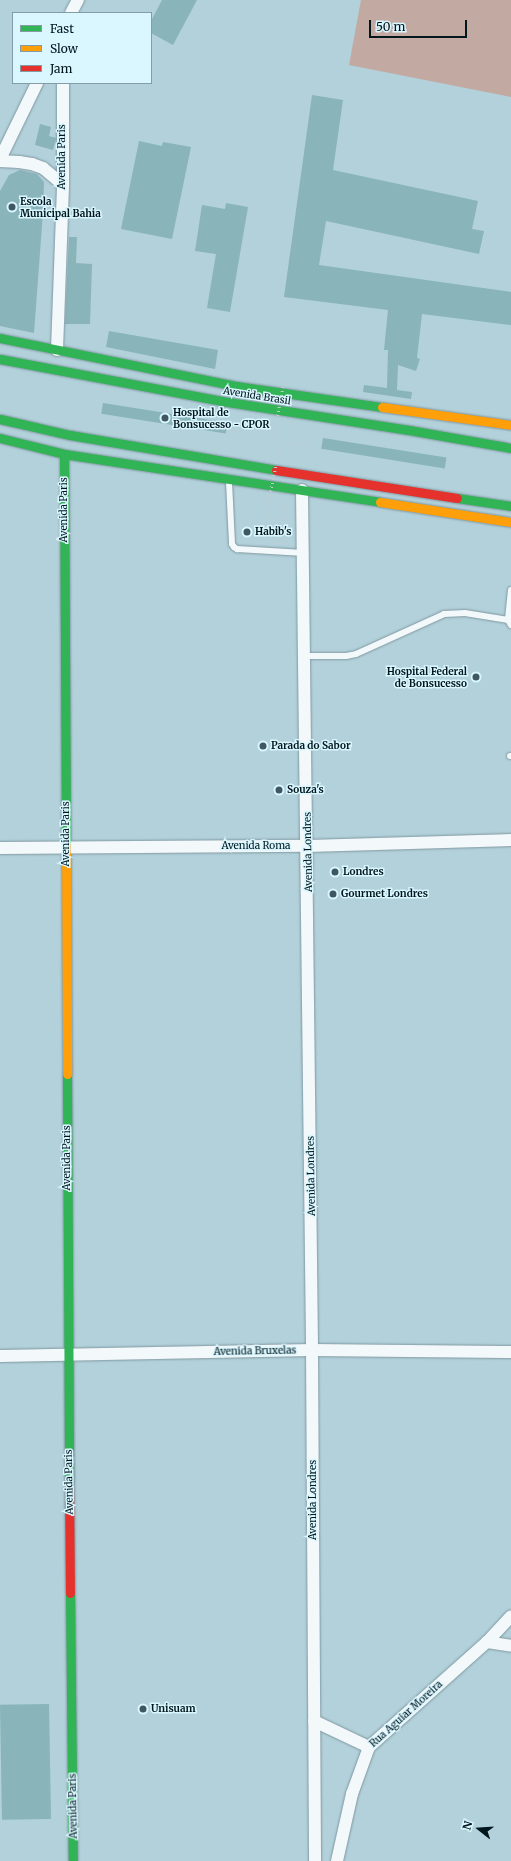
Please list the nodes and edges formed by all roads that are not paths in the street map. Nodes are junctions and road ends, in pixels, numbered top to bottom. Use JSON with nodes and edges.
{"nodes":[{"id":1,"x":77,"y":0,"type":"edge"},
{"id":2,"x":71,"y":12,"type":"edge"},
{"id":3,"x":37,"y":84,"type":"edge"},
{"id":4,"x":62,"y":84,"type":"edge"},
{"id":5,"x":0,"y":160,"type":"edge"},
{"id":6,"x":63,"y":185,"type":"junction"},
{"id":7,"x":0,"y":338,"type":"edge"},
{"id":8,"x":57,"y":350,"type":"junction"},
{"id":9,"x":0,"y":359,"type":"edge"},
{"id":10,"x":0,"y":419,"type":"edge"},
{"id":11,"x":511,"y":425,"type":"edge"},
{"id":12,"x":0,"y":438,"type":"edge"},
{"id":13,"x":511,"y":448,"type":"edge"},
{"id":14,"x":64,"y":454,"type":"junction"},
{"id":15,"x":228,"y":478,"type":"junction"},
{"id":16,"x":302,"y":490,"type":"junction"},
{"id":17,"x":511,"y":506,"type":"edge"},
{"id":18,"x":511,"y":522,"type":"edge"},
{"id":19,"x":303,"y":549,"type":"junction"},
{"id":20,"x":511,"y":590,"type":"edge"},
{"id":21,"x":510,"y":603,"type":"edge"},
{"id":22,"x":510,"y":622,"type":"edge"},
{"id":23,"x":305,"y":656,"type":"junction"},
{"id":24,"x":511,"y":840,"type":"edge"},
{"id":25,"x":308,"y":846,"type":"junction"},
{"id":26,"x":0,"y":848,"type":"edge"},
{"id":27,"x":66,"y":849,"type":"junction"},
{"id":28,"x":312,"y":1350,"type":"junction"},
{"id":29,"x":511,"y":1352,"type":"edge"},
{"id":30,"x":68,"y":1354,"type":"junction"},
{"id":31,"x":0,"y":1356,"type":"edge"},
{"id":32,"x":511,"y":1616,"type":"edge"},
{"id":33,"x":487,"y":1642,"type":"junction"},
{"id":34,"x":511,"y":1646,"type":"edge"},
{"id":35,"x":314,"y":1721,"type":"junction"},
{"id":36,"x":369,"y":1747,"type":"junction"},
{"id":37,"x":73,"y":1861,"type":"edge"},
{"id":38,"x":315,"y":1861,"type":"edge"},
{"id":39,"x":337,"y":1861,"type":"edge"}],
"edges":[{"from":1,"to":2,"type":"street"},
{"from":3,"to":5,"type":"street"},
{"from":4,"to":6,"type":"street","name":"Avenida Paris"},
{"from":5,"to":6,"type":"street"},
{"from":6,"to":8,"type":"street","name":"Avenida Paris"},
{"from":7,"to":8,"type":"main road","name":"Avenida Brasil"},
{"from":8,"to":11,"type":"main road","name":"Avenida Brasil"},
{"from":9,"to":13,"type":"main road","name":"Avenida Brasil"},
{"from":10,"to":17,"type":"main road"},
{"from":12,"to":14,"type":"main road"},
{"from":14,"to":15,"type":"main road"},
{"from":14,"to":27,"type":"main road","name":"Avenida Paris"},
{"from":15,"to":16,"type":"main road"},
{"from":15,"to":19,"type":"lane"},
{"from":16,"to":18,"type":"main road"},
{"from":16,"to":19,"type":"street","name":"Avenida Londres"},
{"from":19,"to":23,"type":"street","name":"Avenida Londres"},
{"from":20,"to":21,"type":"lane"},
{"from":21,"to":22,"type":"lane"},
{"from":22,"to":23,"type":"lane"},
{"from":23,"to":25,"type":"street","name":"Avenida Londres"},
{"from":24,"to":25,"type":"street","name":"Avenida Roma"},
{"from":25,"to":27,"type":"street","name":"Avenida Roma"},
{"from":25,"to":28,"type":"street","name":"Avenida Londres"},
{"from":26,"to":27,"type":"street","name":"Avenida Roma"},
{"from":27,"to":30,"type":"main road","name":"Avenida Paris"},
{"from":28,"to":29,"type":"street","name":"Avenida Bruxelas"},
{"from":28,"to":30,"type":"street","name":"Avenida Bruxelas"},
{"from":28,"to":35,"type":"street","name":"Avenida Londres"},
{"from":30,"to":31,"type":"street","name":"Avenida Bruxelas"},
{"from":30,"to":37,"type":"main road","name":"Avenida Paris"},
{"from":32,"to":33,"type":"street","name":"Rua Aguiar Moreira"},
{"from":33,"to":34,"type":"street"},
{"from":33,"to":36,"type":"street","name":"Rua Aguiar Moreira"},
{"from":35,"to":36,"type":"street"},
{"from":35,"to":38,"type":"street","name":"Avenida Londres"},
{"from":36,"to":39,"type":"street","name":"Rua Aguiar Moreira"}]}
